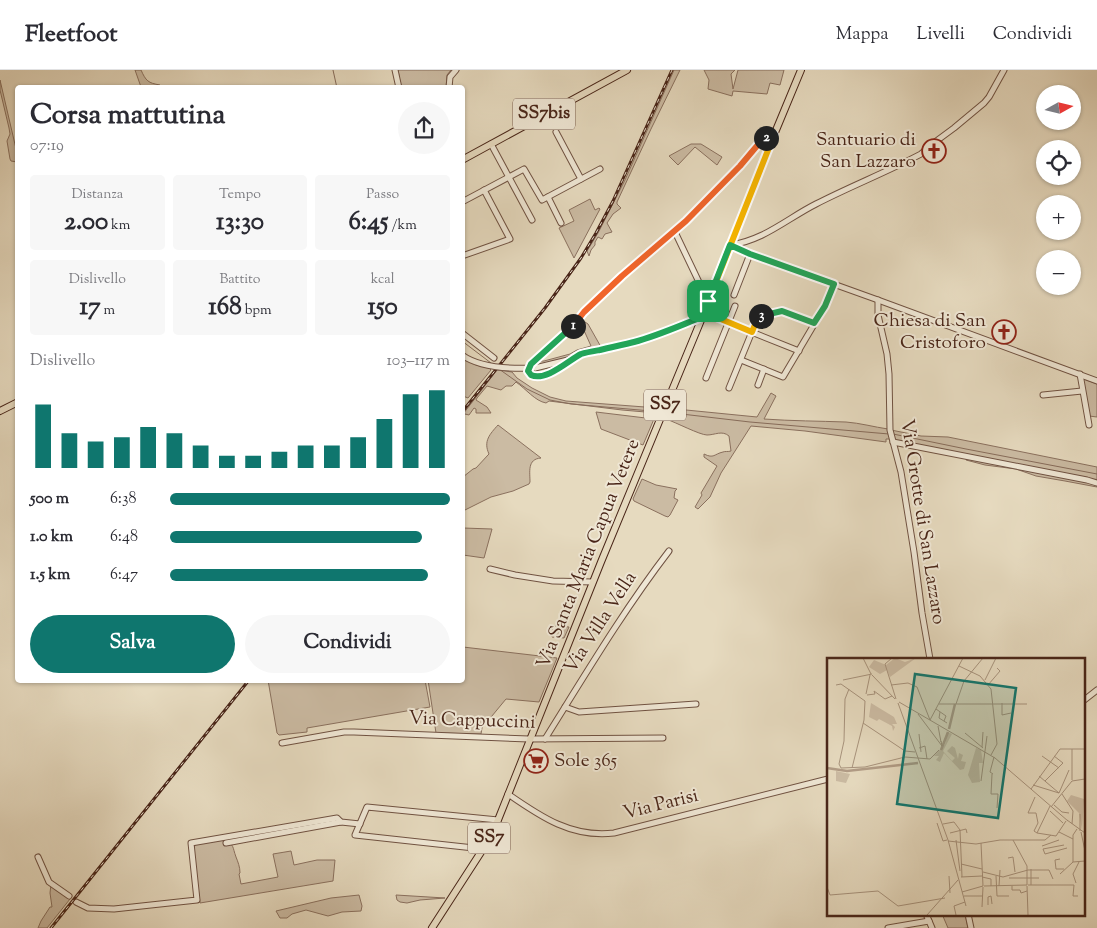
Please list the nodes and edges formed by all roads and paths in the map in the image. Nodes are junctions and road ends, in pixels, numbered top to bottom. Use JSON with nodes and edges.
{"nodes":[{"id":1,"x":395,"y":70,"type":"edge"},
{"id":2,"x":456,"y":70,"type":"edge"},
{"id":3,"x":627,"y":70,"type":"edge"},
{"id":4,"x":801,"y":70,"type":"edge"},
{"id":5,"x":1004,"y":70,"type":"edge"},
{"id":6,"x":398,"y":85,"type":"edge"},
{"id":7,"x":449,"y":85,"type":"edge"},
{"id":8,"x":556,"y":132,"type":"dead end"},
{"id":9,"x":774,"y":135,"type":"junction"},
{"id":10,"x":491,"y":144,"type":"junction"},
{"id":11,"x":465,"y":158,"type":"edge"},
{"id":12,"x":600,"y":169,"type":"dead end"},
{"id":13,"x":508,"y":177,"type":"junction"},
{"id":14,"x":581,"y":179,"type":"junction"},
{"id":15,"x":484,"y":190,"type":"junction"},
{"id":16,"x":548,"y":197,"type":"junction"},
{"id":17,"x":465,"y":200,"type":"edge"},
{"id":18,"x":532,"y":220,"type":"dead end"},
{"id":19,"x":561,"y":223,"type":"dead end"},
{"id":20,"x":675,"y":232,"type":"junction"},
{"id":21,"x":730,"y":245,"type":"junction"},
{"id":22,"x":750,"y":254,"type":"junction"},
{"id":23,"x":465,"y":255,"type":"edge"},
{"id":24,"x":834,"y":284,"type":"junction"},
{"id":25,"x":734,"y":295,"type":"dead end"},
{"id":26,"x":878,"y":300,"type":"junction"},
{"id":27,"x":708,"y":301,"type":"junction"},
{"id":28,"x":735,"y":306,"type":"dead end"},
{"id":29,"x":703,"y":315,"type":"junction"},
{"id":30,"x":728,"y":322,"type":"junction"},
{"id":31,"x":814,"y":323,"type":"junction"},
{"id":32,"x":752,"y":332,"type":"junction"},
{"id":33,"x":465,"y":335,"type":"edge"},
{"id":34,"x":800,"y":351,"type":"junction"},
{"id":35,"x":465,"y":357,"type":"edge"},
{"id":36,"x":494,"y":358,"type":"dead end"},
{"id":37,"x":570,"y":359,"type":"junction"},
{"id":38,"x":740,"y":360,"type":"junction"},
{"id":39,"x":764,"y":369,"type":"junction"},
{"id":40,"x":1080,"y":374,"type":"junction"},
{"id":41,"x":706,"y":378,"type":"dead end"},
{"id":42,"x":1097,"y":380,"type":"edge"},
{"id":43,"x":758,"y":386,"type":"dead end"},
{"id":44,"x":729,"y":388,"type":"dead end"},
{"id":45,"x":1082,"y":391,"type":"junction"},
{"id":46,"x":1043,"y":395,"type":"dead end"},
{"id":47,"x":15,"y":404,"type":"edge"},
{"id":48,"x":0,"y":411,"type":"edge"},
{"id":49,"x":1089,"y":425,"type":"dead end"},
{"id":50,"x":892,"y":440,"type":"junction"},
{"id":51,"x":1097,"y":483,"type":"edge"},
{"id":52,"x":669,"y":551,"type":"dead end"},
{"id":53,"x":490,"y":569,"type":"dead end"},
{"id":54,"x":593,"y":582,"type":"junction"},
{"id":55,"x":930,"y":658,"type":"edge"},
{"id":56,"x":1097,"y":690,"type":"edge"},
{"id":57,"x":1084,"y":699,"type":"edge"},
{"id":58,"x":696,"y":704,"type":"dead end"},
{"id":59,"x":565,"y":707,"type":"junction"},
{"id":60,"x":663,"y":738,"type":"dead end"},
{"id":61,"x":530,"y":739,"type":"junction"},
{"id":62,"x":544,"y":739,"type":"junction"},
{"id":63,"x":282,"y":742,"type":"dead end"},
{"id":64,"x":827,"y":779,"type":"edge"},
{"id":65,"x":508,"y":794,"type":"junction"},
{"id":66,"x":498,"y":820,"type":"junction"},
{"id":67,"x":341,"y":822,"type":"junction"},
{"id":68,"x":360,"y":824,"type":"junction"},
{"id":69,"x":226,"y":843,"type":"dead end"},
{"id":70,"x":483,"y":849,"type":"junction"},
{"id":71,"x":38,"y":857,"type":"dead end"},
{"id":72,"x":69,"y":896,"type":"dead end"},
{"id":73,"x":76,"y":902,"type":"dead end"},
{"id":74,"x":927,"y":916,"type":"edge"},
{"id":75,"x":929,"y":921,"type":"junction"},
{"id":76,"x":432,"y":928,"type":"edge"},
{"id":77,"x":892,"y":928,"type":"edge"},
{"id":78,"x":932,"y":928,"type":"edge"}],
"edges":[{"from":1,"to":6,"type":"street"},
{"from":2,"to":7,"type":"street"},
{"from":3,"to":10,"type":"main road","number":"SS7bis"},
{"from":4,"to":9,"type":"main road","name":"Via Santa Maria Capua Vetere","number":"SS7"},
{"from":5,"to":21,"type":"street"},
{"from":8,"to":14,"type":"street"},
{"from":9,"to":20,"type":"street"},
{"from":9,"to":21,"type":"main road","name":"Via Santa Maria Capua Vetere","number":"SS7"},
{"from":10,"to":11,"type":"main road","number":"SS7bis"},
{"from":10,"to":13,"type":"street"},
{"from":12,"to":14,"type":"street"},
{"from":13,"to":15,"type":"street"},
{"from":13,"to":16,"type":"street"},
{"from":13,"to":18,"type":"street"},
{"from":14,"to":16,"type":"street"},
{"from":15,"to":17,"type":"street"},
{"from":15,"to":23,"type":"street"},
{"from":16,"to":19,"type":"street"},
{"from":20,"to":27,"type":"street"},
{"from":20,"to":37,"type":"street"},
{"from":21,"to":22,"type":"street"},
{"from":21,"to":27,"type":"main road","name":"Via Santa Maria Capua Vetere","number":"SS7"},
{"from":22,"to":24,"type":"street"},
{"from":22,"to":25,"type":"street"},
{"from":24,"to":26,"type":"street"},
{"from":24,"to":31,"type":"street"},
{"from":26,"to":40,"type":"street"},
{"from":26,"to":50,"type":"street","name":"Via Grotte di San Lazzaro"},
{"from":27,"to":29,"type":"main road","name":"Via Santa Maria Capua Vetere","number":"SS7"},
{"from":28,"to":30,"type":"street"},
{"from":29,"to":30,"type":"street"},
{"from":29,"to":37,"type":"street"},
{"from":29,"to":54,"type":"main road","name":"Via Santa Maria Capua Vetere","number":"SS7"},
{"from":30,"to":32,"type":"street"},
{"from":30,"to":41,"type":"street"},
{"from":31,"to":32,"type":"street"},
{"from":31,"to":34,"type":"street"},
{"from":32,"to":34,"type":"street"},
{"from":32,"to":38,"type":"street"},
{"from":33,"to":36,"type":"street"},
{"from":34,"to":39,"type":"street"},
{"from":35,"to":37,"type":"street","bridge":true},
{"from":38,"to":39,"type":"street"},
{"from":38,"to":44,"type":"street"},
{"from":39,"to":43,"type":"street"},
{"from":40,"to":42,"type":"street"},
{"from":40,"to":45,"type":"street"},
{"from":45,"to":46,"type":"street"},
{"from":45,"to":49,"type":"street"},
{"from":47,"to":48,"type":"main road"},
{"from":50,"to":51,"type":"street"},
{"from":50,"to":55,"type":"street","name":"Via Grotte di San Lazzaro"},
{"from":52,"to":59,"type":"street","name":"Via Villa Vella"},
{"from":53,"to":54,"type":"street"},
{"from":54,"to":61,"type":"main road","name":"Via Santa Maria Capua Vetere","number":"SS7"},
{"from":56,"to":57,"type":"street"},
{"from":58,"to":59,"type":"street"},
{"from":59,"to":62,"type":"street","name":"Via Villa Vella"},
{"from":60,"to":62,"type":"street","name":"Via Cappuccini"},
{"from":61,"to":62,"type":"street","name":"Via Cappuccini"},
{"from":61,"to":63,"type":"street","name":"Via Cappuccini"},
{"from":61,"to":65,"type":"main road","name":"Via Santa Maria Capua Vetere","number":"SS7"},
{"from":64,"to":65,"type":"street","name":"Via Parisi"},
{"from":65,"to":66,"type":"main road","name":"Via Santa Maria Capua Vetere","number":"SS7"},
{"from":66,"to":68,"type":"street"},
{"from":66,"to":70,"type":"main road","name":"Via Santa Maria Capua Vetere","number":"SS7"},
{"from":67,"to":68,"type":"street"},
{"from":67,"to":69,"type":"street"},
{"from":67,"to":73,"type":"street"},
{"from":68,"to":70,"type":"street"},
{"from":70,"to":76,"type":"main road","name":"Via Santa Maria Capua Vetere","number":"SS7"},
{"from":71,"to":72,"type":"street"},
{"from":74,"to":75,"type":"street"},
{"from":75,"to":77,"type":"street"},
{"from":75,"to":78,"type":"street"}]}
